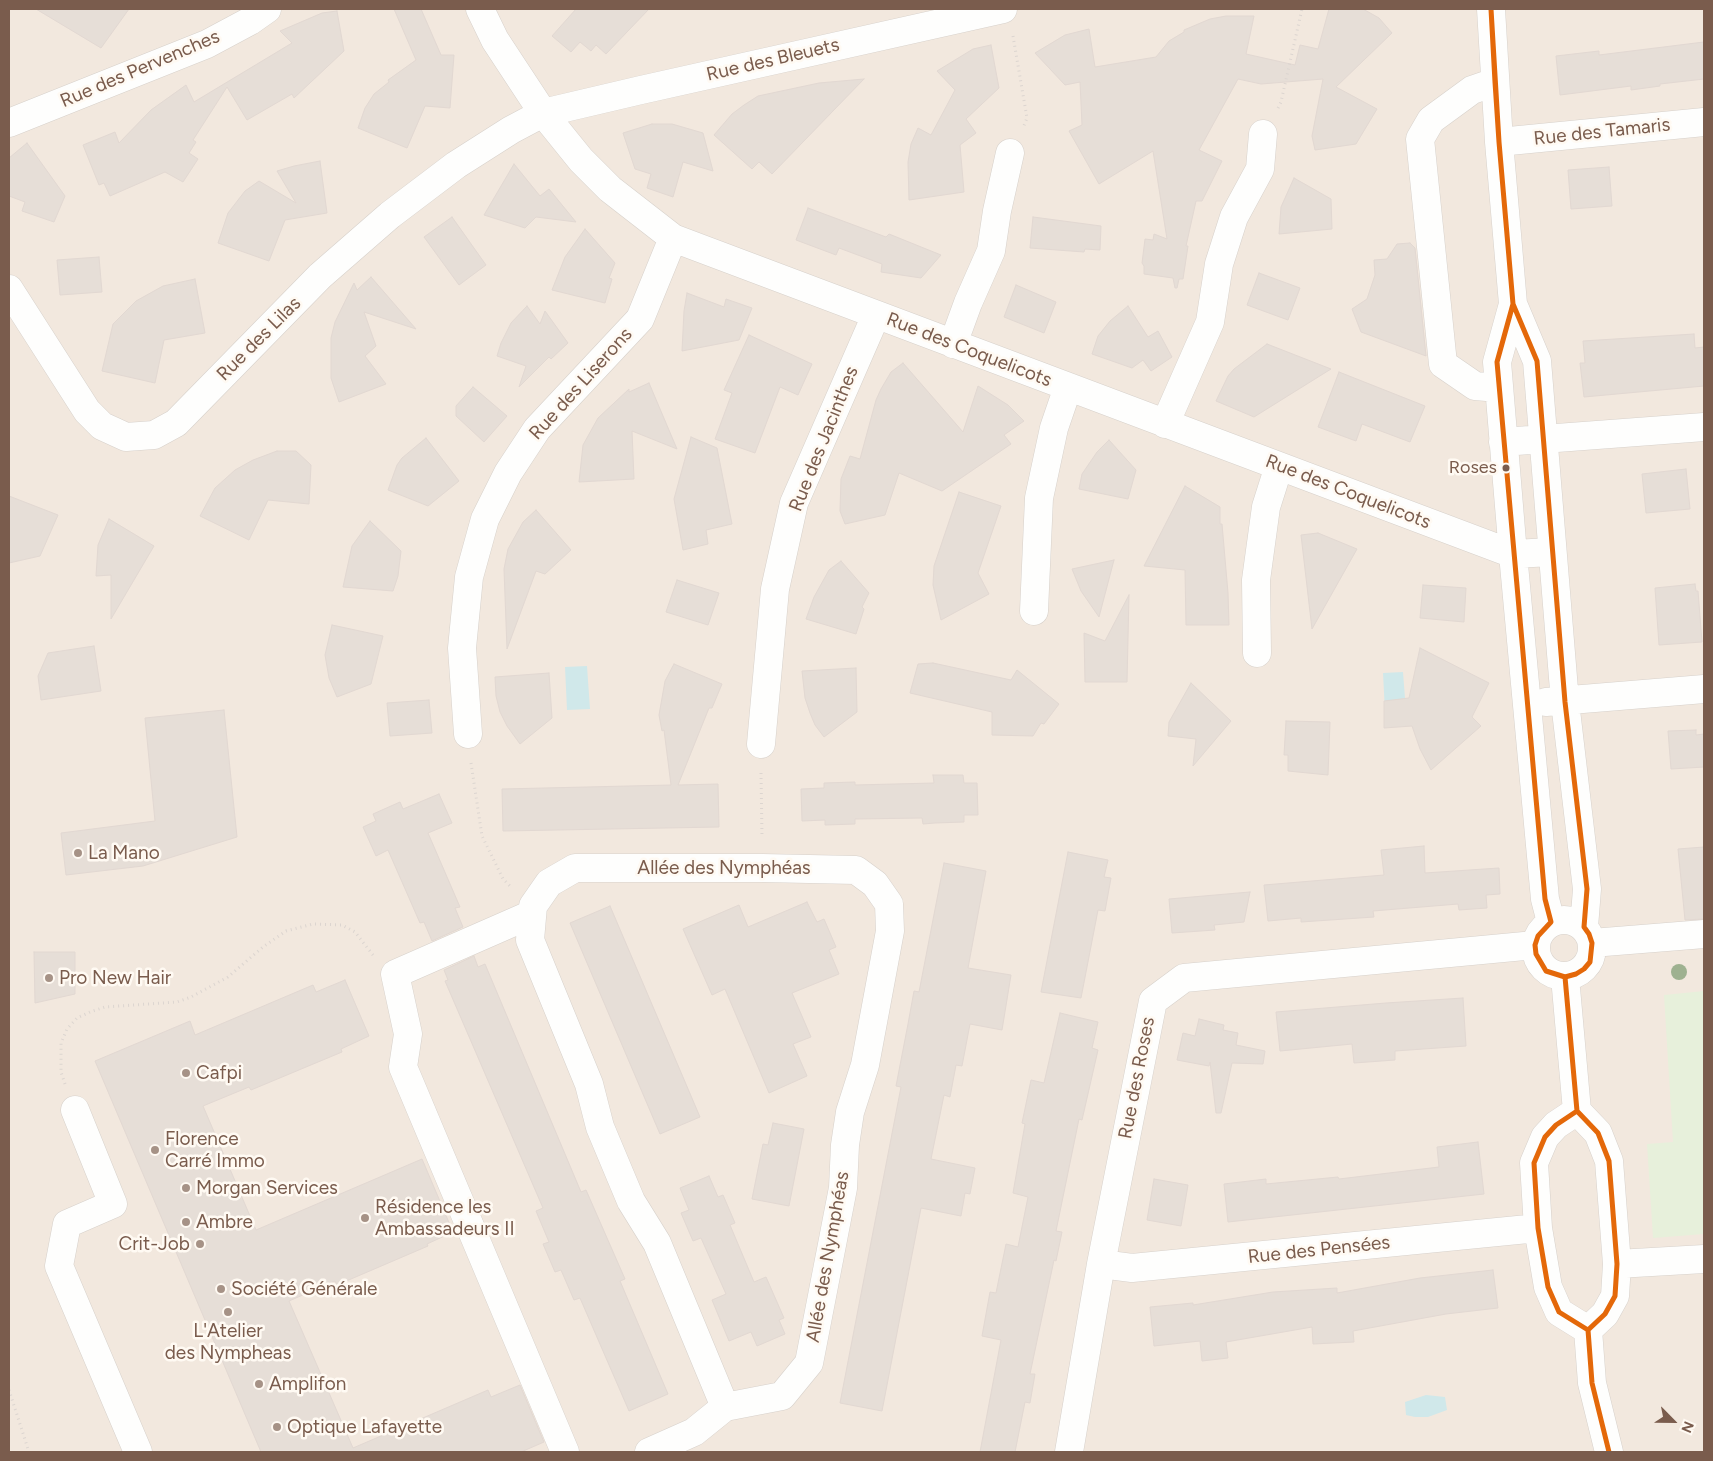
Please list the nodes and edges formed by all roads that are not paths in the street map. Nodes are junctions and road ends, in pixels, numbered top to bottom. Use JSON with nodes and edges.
{"nodes":[{"id":1,"x":267,"y":9,"type":"edge"},
{"id":2,"x":480,"y":9,"type":"edge"},
{"id":3,"x":1491,"y":9,"type":"edge"},
{"id":4,"x":1007,"y":18,"type":"edge"},
{"id":5,"x":1495,"y":82,"type":"junction"},
{"id":6,"x":543,"y":113,"type":"junction"},
{"id":7,"x":9,"y":122,"type":"edge"},
{"id":8,"x":1704,"y":122,"type":"edge"},
{"id":9,"x":1263,"y":134,"type":"road end"},
{"id":10,"x":1499,"y":142,"type":"junction"},
{"id":11,"x":1010,"y":154,"type":"road end"},
{"id":12,"x":673,"y":238,"type":"junction"},
{"id":13,"x":9,"y":289,"type":"edge"},
{"id":14,"x":1513,"y":304,"type":"junction"},
{"id":15,"x":876,"y":315,"type":"junction"},
{"id":16,"x":953,"y":344,"type":"junction"},
{"id":17,"x":1068,"y":387,"type":"junction"},
{"id":18,"x":1499,"y":388,"type":"junction"},
{"id":19,"x":1165,"y":424,"type":"junction"},
{"id":20,"x":1704,"y":427,"type":"edge"},
{"id":21,"x":1543,"y":439,"type":"junction"},
{"id":22,"x":1503,"y":442,"type":"junction"},
{"id":23,"x":1279,"y":466,"type":"junction"},
{"id":24,"x":1552,"y":552,"type":"junction"},
{"id":25,"x":1513,"y":554,"type":"junction"},
{"id":26,"x":1034,"y":612,"type":"dead end"},
{"id":27,"x":1257,"y":653,"type":"dead end"},
{"id":28,"x":1704,"y":689,"type":"edge"},
{"id":29,"x":1565,"y":702,"type":"junction"},
{"id":30,"x":1527,"y":703,"type":"junction"},
{"id":31,"x":468,"y":734,"type":"road end"},
{"id":32,"x":761,"y":744,"type":"road end"},
{"id":33,"x":533,"y":910,"type":"junction"},
{"id":34,"x":1551,"y":922,"type":"junction"},
{"id":35,"x":1704,"y":934,"type":"edge"},
{"id":36,"x":1588,"y":935,"type":"junction"},
{"id":37,"x":1535,"y":945,"type":"junction"},
{"id":38,"x":1565,"y":977,"type":"junction"},
{"id":39,"x":75,"y":1110,"type":"road end"},
{"id":40,"x":1577,"y":1111,"type":"junction"},
{"id":41,"x":1538,"y":1228,"type":"junction"},
{"id":42,"x":1704,"y":1259,"type":"edge"},
{"id":43,"x":1101,"y":1264,"type":"junction"},
{"id":44,"x":1617,"y":1264,"type":"junction"},
{"id":45,"x":1588,"y":1330,"type":"junction"},
{"id":46,"x":725,"y":1407,"type":"junction"},
{"id":47,"x":138,"y":1452,"type":"edge"},
{"id":48,"x":565,"y":1452,"type":"edge"},
{"id":49,"x":649,"y":1452,"type":"edge"},
{"id":50,"x":1069,"y":1452,"type":"edge"},
{"id":51,"x":1609,"y":1452,"type":"edge"}],
"edges":[{"from":1,"to":7,"type":"street","name":"Rue des Pervenches"},
{"from":2,"to":6,"type":"street","name":"Rue des Coquelicots"},
{"from":3,"to":5,"type":"street"},
{"from":4,"to":6,"type":"street","name":"Rue des Bleuets"},
{"from":5,"to":10,"type":"street"},
{"from":5,"to":18,"type":"street"},
{"from":6,"to":12,"type":"street","name":"Rue des Coquelicots"},
{"from":6,"to":13,"type":"street","name":"Rue des Lilas"},
{"from":8,"to":10,"type":"street","name":"Rue des Tamaris"},
{"from":9,"to":19,"type":"street"},
{"from":10,"to":14,"type":"street"},
{"from":11,"to":16,"type":"street"},
{"from":12,"to":15,"type":"street","name":"Rue des Coquelicots"},
{"from":12,"to":31,"type":"street","name":"Rue des Liserons"},
{"from":14,"to":18,"type":"street"},
{"from":14,"to":21,"type":"street"},
{"from":15,"to":16,"type":"street","name":"Rue des Coquelicots"},
{"from":15,"to":32,"type":"street","name":"Rue des Jacinthes"},
{"from":16,"to":17,"type":"street","name":"Rue des Coquelicots"},
{"from":17,"to":19,"type":"street","name":"Rue des Coquelicots"},
{"from":17,"to":26,"type":"street"},
{"from":18,"to":22,"type":"street"},
{"from":19,"to":23,"type":"street","name":"Rue des Coquelicots"},
{"from":20,"to":21,"type":"street"},
{"from":21,"to":22,"type":"street"},
{"from":21,"to":24,"type":"street"},
{"from":22,"to":25,"type":"street"},
{"from":23,"to":25,"type":"street","name":"Rue des Coquelicots"},
{"from":23,"to":27,"type":"street"},
{"from":24,"to":25,"type":"street","name":"Rue des Coquelicots"},
{"from":24,"to":29,"type":"street"},
{"from":25,"to":30,"type":"street"},
{"from":28,"to":29,"type":"street"},
{"from":29,"to":30,"type":"street"},
{"from":29,"to":36,"type":"street"},
{"from":30,"to":34,"type":"street"},
{"from":33,"to":46,"type":"street"},
{"from":33,"to":46,"type":"street","name":"Allée des Nymphéas"},
{"from":33,"to":48,"type":"street"},
{"from":34,"to":36,"type":"street"},
{"from":34,"to":37,"type":"street"},
{"from":35,"to":36,"type":"street"},
{"from":36,"to":38,"type":"street"},
{"from":37,"to":38,"type":"street"},
{"from":37,"to":43,"type":"street","name":"Rue des Roses"},
{"from":38,"to":40,"type":"street"},
{"from":39,"to":47,"type":"street"},
{"from":40,"to":41,"type":"street"},
{"from":40,"to":44,"type":"street"},
{"from":41,"to":43,"type":"street","name":"Rue des Pensées"},
{"from":41,"to":45,"type":"street"},
{"from":42,"to":44,"type":"street"},
{"from":43,"to":50,"type":"street","name":"Rue des Roses"},
{"from":44,"to":45,"type":"street"},
{"from":45,"to":51,"type":"street"},
{"from":46,"to":49,"type":"street","name":"Allée des Nymphéas"}]}
